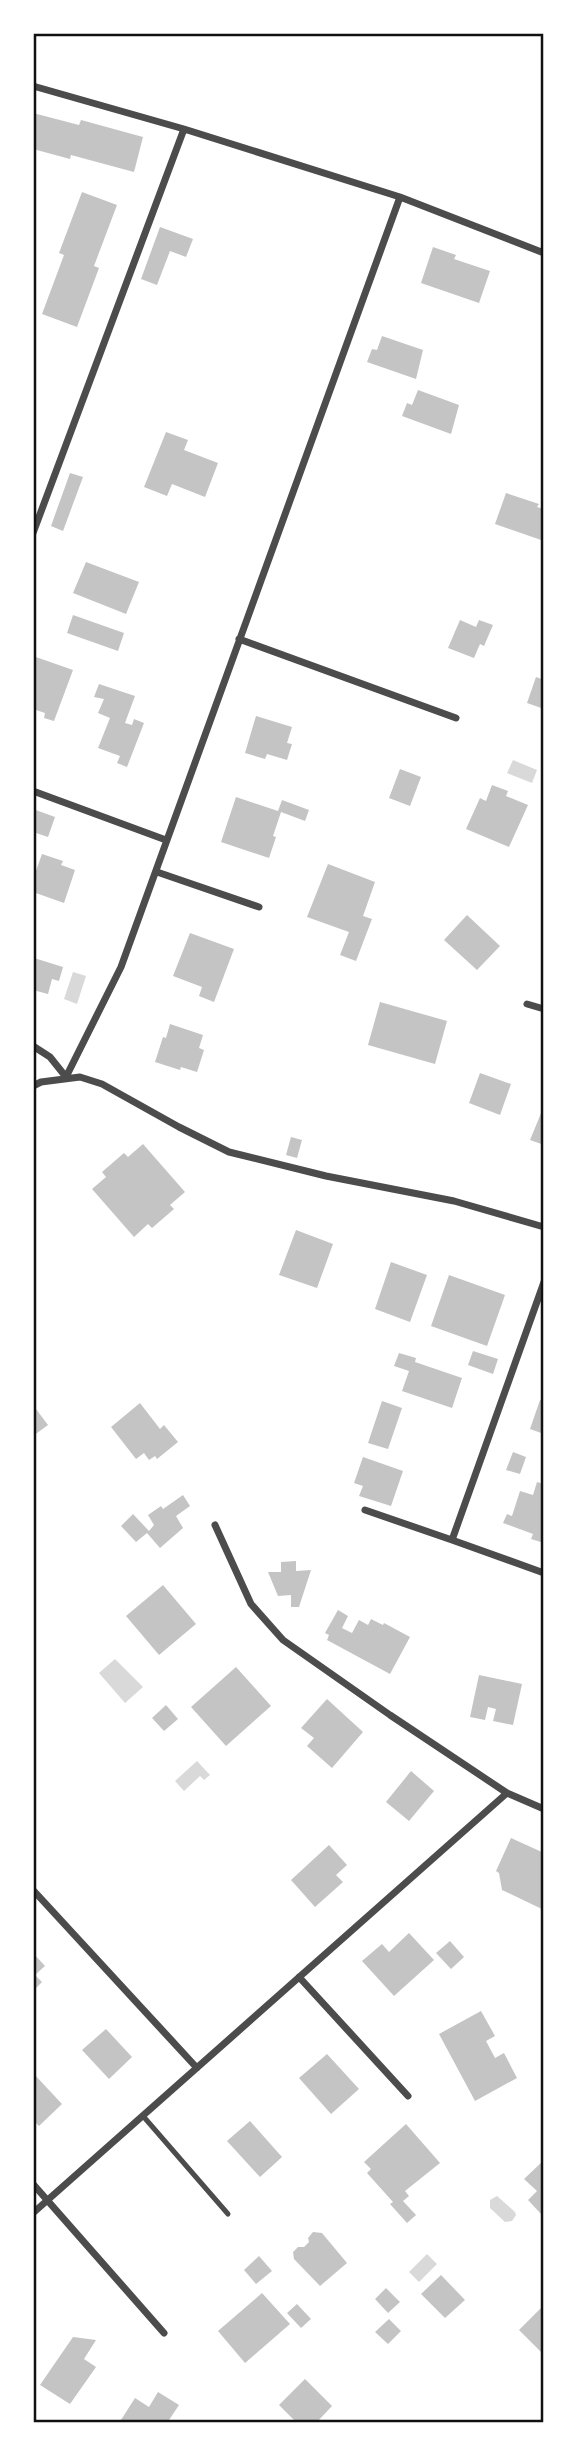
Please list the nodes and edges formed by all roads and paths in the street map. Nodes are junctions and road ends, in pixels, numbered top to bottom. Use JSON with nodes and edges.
{"nodes":[{"id":1,"x":33,"y":86,"type":"edge"},
{"id":2,"x":184,"y":129,"type":"junction"},
{"id":3,"x":400,"y":197,"type":"junction"},
{"id":4,"x":544,"y":253,"type":"edge"},
{"id":5,"x":33,"y":533,"type":"edge"},
{"id":6,"x":239,"y":639,"type":"junction"},
{"id":7,"x":456,"y":718,"type":"dead end"},
{"id":8,"x":33,"y":791,"type":"edge"},
{"id":9,"x":166,"y":840,"type":"junction"},
{"id":10,"x":157,"y":872,"type":"junction"},
{"id":11,"x":259,"y":907,"type":"dead end"},
{"id":12,"x":527,"y":1004,"type":"dead end"},
{"id":13,"x":544,"y":1009,"type":"edge"},
{"id":14,"x":33,"y":1046,"type":"edge"},
{"id":15,"x":66,"y":1077,"type":"junction"},
{"id":16,"x":33,"y":1086,"type":"edge"},
{"id":17,"x":544,"y":1227,"type":"edge"},
{"id":18,"x":544,"y":1282,"type":"edge"},
{"id":19,"x":365,"y":1510,"type":"dead end"},
{"id":20,"x":215,"y":1525,"type":"dead end"},
{"id":21,"x":452,"y":1541,"type":"junction"},
{"id":22,"x":544,"y":1573,"type":"edge"},
{"id":23,"x":507,"y":1793,"type":"junction"},
{"id":24,"x":544,"y":1809,"type":"edge"},
{"id":25,"x":33,"y":1889,"type":"edge"},
{"id":26,"x":299,"y":1977,"type":"junction"},
{"id":27,"x":197,"y":2068,"type":"junction"},
{"id":28,"x":408,"y":2096,"type":"dead end"},
{"id":29,"x":143,"y":2116,"type":"junction"},
{"id":30,"x":33,"y":2184,"type":"edge"},
{"id":31,"x":48,"y":2200,"type":"junction"},
{"id":32,"x":33,"y":2213,"type":"edge"},
{"id":33,"x":228,"y":2214,"type":"dead end"},
{"id":34,"x":164,"y":2333,"type":"dead end"}],
"edges":[{"from":1,"to":2,"type":"street"},
{"from":2,"to":3,"type":"street"},
{"from":2,"to":5,"type":"street"},
{"from":3,"to":4,"type":"street"},
{"from":3,"to":6,"type":"street"},
{"from":6,"to":7,"type":"street"},
{"from":6,"to":9,"type":"street"},
{"from":8,"to":9,"type":"street"},
{"from":9,"to":10,"type":"street"},
{"from":10,"to":11,"type":"street"},
{"from":10,"to":15,"type":"street"},
{"from":12,"to":13,"type":"street"},
{"from":14,"to":15,"type":"street"},
{"from":15,"to":16,"type":"street"},
{"from":15,"to":17,"type":"street"},
{"from":18,"to":21,"type":"street"},
{"from":19,"to":21,"type":"street"},
{"from":20,"to":23,"type":"street"},
{"from":21,"to":22,"type":"street"},
{"from":23,"to":24,"type":"street"},
{"from":23,"to":26,"type":"street"},
{"from":25,"to":27,"type":"street"},
{"from":26,"to":27,"type":"street"},
{"from":26,"to":28,"type":"street"},
{"from":27,"to":29,"type":"street"},
{"from":29,"to":31,"type":"street"},
{"from":29,"to":33,"type":"lane"},
{"from":30,"to":31,"type":"street"},
{"from":31,"to":32,"type":"street"},
{"from":31,"to":34,"type":"street"}]}
